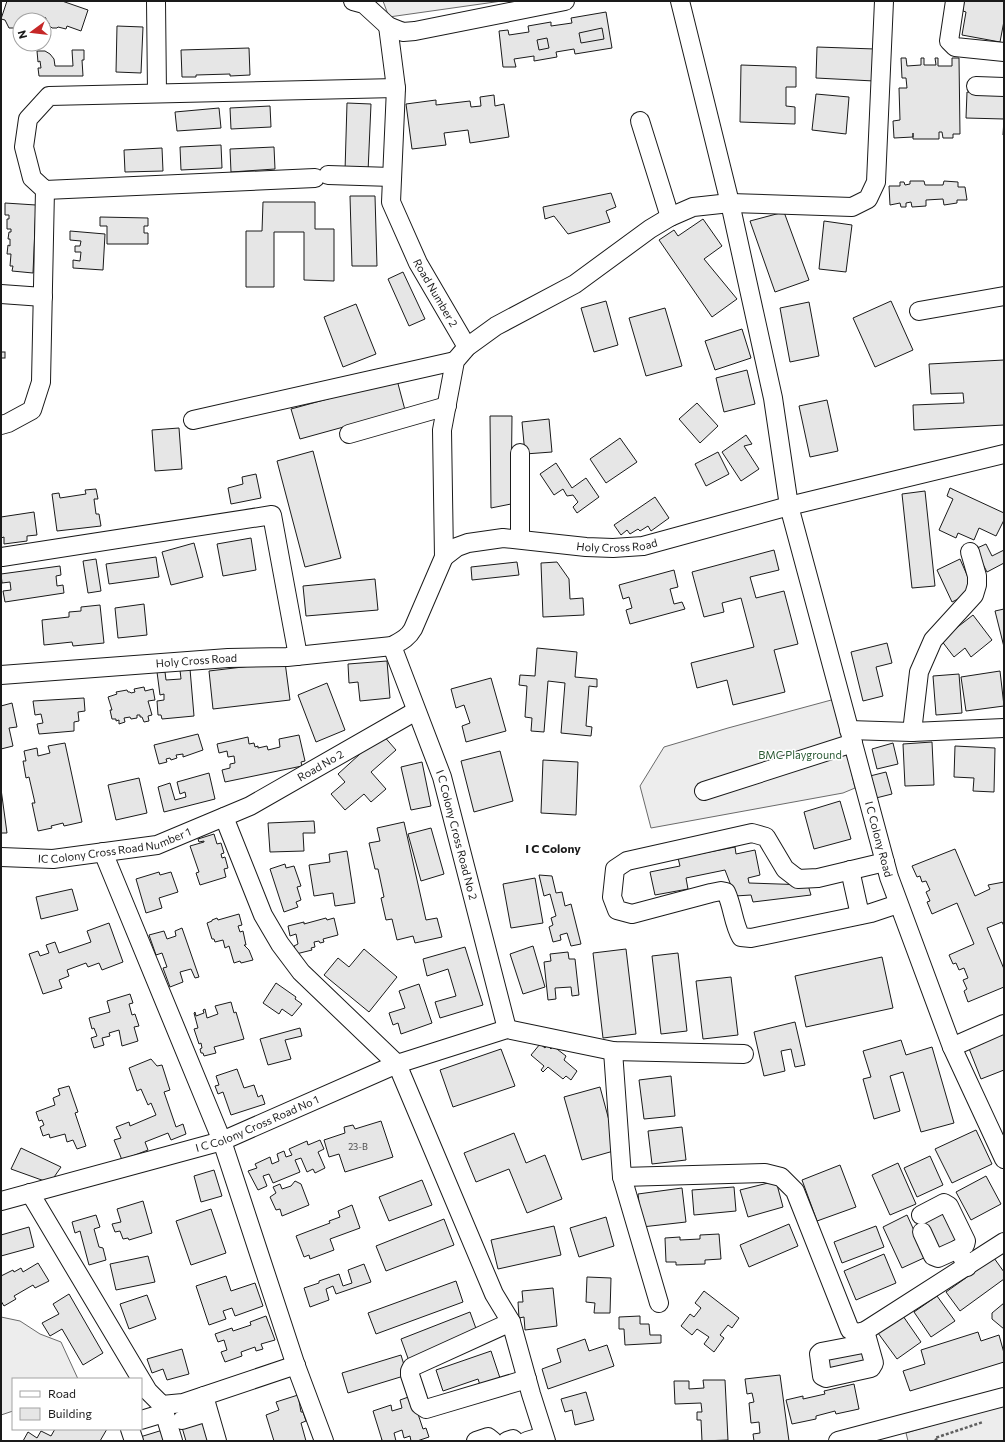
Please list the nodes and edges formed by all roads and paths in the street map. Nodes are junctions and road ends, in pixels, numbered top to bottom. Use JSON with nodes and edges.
{"nodes":[{"id":1,"x":156,"y":1,"type":"edge"},
{"id":2,"x":353,"y":1,"type":"edge"},
{"id":3,"x":565,"y":1,"type":"edge"},
{"id":4,"x":680,"y":1,"type":"edge"},
{"id":5,"x":884,"y":1,"type":"edge"},
{"id":6,"x":955,"y":1,"type":"edge"},
{"id":7,"x":388,"y":26,"type":"junction"},
{"id":8,"x":1004,"y":52,"type":"edge"},
{"id":9,"x":976,"y":86,"type":"dead end"},
{"id":10,"x":1004,"y":87,"type":"edge"},
{"id":11,"x":396,"y":88,"type":"junction"},
{"id":12,"x":156,"y":94,"type":"junction"},
{"id":13,"x":640,"y":121,"type":"dead end"},
{"id":14,"x":392,"y":177,"type":"junction"},
{"id":15,"x":45,"y":190,"type":"junction"},
{"id":16,"x":730,"y":203,"type":"junction"},
{"id":17,"x":670,"y":217,"type":"junction"},
{"id":18,"x":1,"y":294,"type":"edge"},
{"id":19,"x":1004,"y":296,"type":"edge"},
{"id":20,"x":43,"y":297,"type":"junction"},
{"id":21,"x":919,"y":311,"type":"dead end"},
{"id":22,"x":467,"y":346,"type":"junction"},
{"id":23,"x":455,"y":361,"type":"junction"},
{"id":24,"x":447,"y":406,"type":"junction"},
{"id":25,"x":193,"y":420,"type":"dead end"},
{"id":26,"x":1,"y":425,"type":"edge"},
{"id":27,"x":349,"y":434,"type":"dead end"},
{"id":28,"x":520,"y":453,"type":"dead end"},
{"id":29,"x":1004,"y":454,"type":"edge"},
{"id":30,"x":789,"y":506,"type":"junction"},
{"id":31,"x":520,"y":539,"type":"junction"},
{"id":32,"x":970,"y":552,"type":"dead end"},
{"id":33,"x":2,"y":556,"type":"dead end"},
{"id":34,"x":444,"y":558,"type":"junction"},
{"id":35,"x":392,"y":646,"type":"junction"},
{"id":36,"x":298,"y":656,"type":"junction"},
{"id":37,"x":1,"y":675,"type":"edge"},
{"id":38,"x":416,"y":711,"type":"junction"},
{"id":39,"x":1004,"y":728,"type":"edge"},
{"id":40,"x":912,"y":732,"type":"junction"},
{"id":41,"x":851,"y":736,"type":"junction"},
{"id":42,"x":704,"y":791,"type":"dead end"},
{"id":43,"x":224,"y":817,"type":"junction"},
{"id":44,"x":103,"y":852,"type":"junction"},
{"id":45,"x":1,"y":857,"type":"edge"},
{"id":46,"x":885,"y":862,"type":"junction"},
{"id":47,"x":850,"y":870,"type":"junction"},
{"id":48,"x":898,"y":904,"type":"junction"},
{"id":49,"x":860,"y":915,"type":"junction"},
{"id":50,"x":1004,"y":1024,"type":"edge"},
{"id":51,"x":507,"y":1029,"type":"junction"},
{"id":52,"x":952,"y":1047,"type":"junction"},
{"id":53,"x":613,"y":1051,"type":"junction"},
{"id":54,"x":744,"y":1054,"type":"dead end"},
{"id":55,"x":397,"y":1064,"type":"junction"},
{"id":56,"x":222,"y":1141,"type":"junction"},
{"id":57,"x":1004,"y":1159,"type":"edge"},
{"id":58,"x":622,"y":1177,"type":"junction"},
{"id":59,"x":30,"y":1193,"type":"junction"},
{"id":60,"x":1,"y":1201,"type":"edge"},
{"id":61,"x":1004,"y":1242,"type":"edge"},
{"id":62,"x":958,"y":1249,"type":"junction"},
{"id":63,"x":967,"y":1267,"type":"junction"},
{"id":64,"x":660,"y":1303,"type":"dead end"},
{"id":65,"x":511,"y":1322,"type":"junction"},
{"id":66,"x":296,"y":1365,"type":"junction"},
{"id":67,"x":140,"y":1378,"type":"edge"},
{"id":68,"x":527,"y":1379,"type":"junction"},
{"id":69,"x":142,"y":1381,"type":"edge"},
{"id":70,"x":1004,"y":1397,"type":"edge"},
{"id":71,"x":206,"y":1404,"type":"junction"},
{"id":72,"x":163,"y":1409,"type":"junction"},
{"id":73,"x":142,"y":1420,"type":"edge"},
{"id":74,"x":182,"y":1420,"type":"dead end"},
{"id":75,"x":983,"y":1422,"type":"dead end"},
{"id":76,"x":130,"y":1430,"type":"edge"},
{"id":77,"x":545,"y":1438,"type":"edge"},
{"id":78,"x":134,"y":1441,"type":"edge"},
{"id":79,"x":173,"y":1441,"type":"edge"},
{"id":80,"x":217,"y":1441,"type":"edge"},
{"id":81,"x":324,"y":1441,"type":"edge"},
{"id":82,"x":476,"y":1441,"type":"edge"},
{"id":83,"x":493,"y":1441,"type":"edge"},
{"id":84,"x":507,"y":1441,"type":"edge"},
{"id":85,"x":515,"y":1441,"type":"edge"},
{"id":86,"x":527,"y":1441,"type":"edge"},
{"id":87,"x":838,"y":1441,"type":"edge"},
{"id":88,"x":936,"y":1441,"type":"edge"}],
"edges":[{"from":1,"to":12,"type":"street"},
{"from":2,"to":7,"type":"street"},
{"from":3,"to":7,"type":"street"},
{"from":4,"to":16,"type":"street","name":"I C Colony Road"},
{"from":5,"to":16,"type":"street"},
{"from":6,"to":8,"type":"street"},
{"from":7,"to":11,"type":"street","name":"Road Number 2"},
{"from":9,"to":10,"type":"street"},
{"from":11,"to":12,"type":"street"},
{"from":11,"to":14,"type":"street","name":"Road Number 2"},
{"from":12,"to":15,"type":"street"},
{"from":13,"to":17,"type":"street"},
{"from":14,"to":15,"type":"street"},
{"from":14,"to":22,"type":"street","name":"Road Number 2"},
{"from":15,"to":20,"type":"street"},
{"from":16,"to":17,"type":"street"},
{"from":16,"to":30,"type":"street","name":"I C Colony Road"},
{"from":17,"to":22,"type":"street"},
{"from":18,"to":20,"type":"street"},
{"from":19,"to":21,"type":"street"},
{"from":20,"to":26,"type":"street"},
{"from":22,"to":23,"type":"street"},
{"from":23,"to":24,"type":"street"},
{"from":23,"to":25,"type":"street"},
{"from":24,"to":27,"type":"street"},
{"from":24,"to":34,"type":"street"},
{"from":28,"to":31,"type":"street"},
{"from":29,"to":30,"type":"street","name":"Holy Cross Road"},
{"from":30,"to":31,"type":"street","name":"Holy Cross Road"},
{"from":30,"to":41,"type":"street","name":"I C Colony Road"},
{"from":31,"to":34,"type":"street","name":"Holy Cross Road"},
{"from":32,"to":40,"type":"street"},
{"from":33,"to":36,"type":"street"},
{"from":34,"to":35,"type":"street"},
{"from":35,"to":36,"type":"street","name":"Holy Cross Road"},
{"from":35,"to":38,"type":"street","name":"I C Colony Cross Road No 2"},
{"from":36,"to":37,"type":"street","name":"Holy Cross Road"},
{"from":38,"to":43,"type":"street","name":"Road No 2"},
{"from":38,"to":51,"type":"street","name":"I C Colony Cross Road No 2"},
{"from":39,"to":40,"type":"street"},
{"from":40,"to":41,"type":"street"},
{"from":41,"to":42,"type":"street"},
{"from":41,"to":46,"type":"street","name":"I C Colony Road"},
{"from":43,"to":44,"type":"street","name":"IC Colony Cross Road Number 1"},
{"from":43,"to":55,"type":"street"},
{"from":44,"to":45,"type":"street","name":"IC Colony Cross Road Number 1"},
{"from":44,"to":56,"type":"street"},
{"from":46,"to":47,"type":"street"},
{"from":46,"to":48,"type":"street","name":"I C Colony Road"},
{"from":47,"to":49,"type":"street"},
{"from":47,"to":49,"type":"street"},
{"from":48,"to":49,"type":"street"},
{"from":48,"to":52,"type":"street","name":"I C Colony Road"},
{"from":50,"to":52,"type":"street"},
{"from":51,"to":53,"type":"street"},
{"from":51,"to":55,"type":"street","name":"I C Colony Cross Road No 1"},
{"from":52,"to":57,"type":"street","name":"I C Colony Road"},
{"from":53,"to":54,"type":"street"},
{"from":53,"to":58,"type":"street"},
{"from":55,"to":56,"type":"street","name":"I C Colony Cross Road No 1"},
{"from":55,"to":65,"type":"street"},
{"from":56,"to":59,"type":"street","name":"I C Colony Cross Road No 1"},
{"from":56,"to":66,"type":"street"},
{"from":58,"to":63,"type":"street"},
{"from":58,"to":64,"type":"street"},
{"from":59,"to":60,"type":"street","name":"I C Colony Cross Road No 1"},
{"from":59,"to":67,"type":"street"},
{"from":61,"to":63,"type":"street"},
{"from":62,"to":62,"type":"street"},
{"from":62,"to":63,"type":"street"},
{"from":65,"to":68,"type":"street"},
{"from":65,"to":68,"type":"street"},
{"from":66,"to":71,"type":"street"},
{"from":66,"to":81,"type":"street"},
{"from":68,"to":77,"type":"street"},
{"from":69,"to":72,"type":"street"},
{"from":70,"to":87,"type":"street"},
{"from":71,"to":72,"type":"street"},
{"from":71,"to":74,"type":"street"},
{"from":71,"to":80,"type":"street"},
{"from":72,"to":73,"type":"street"},
{"from":72,"to":79,"type":"street"},
{"from":75,"to":88,"type":"path"},
{"from":76,"to":78,"type":"street"},
{"from":77,"to":86,"type":"street"},
{"from":82,"to":83,"type":"street"},
{"from":84,"to":85,"type":"street"}]}
